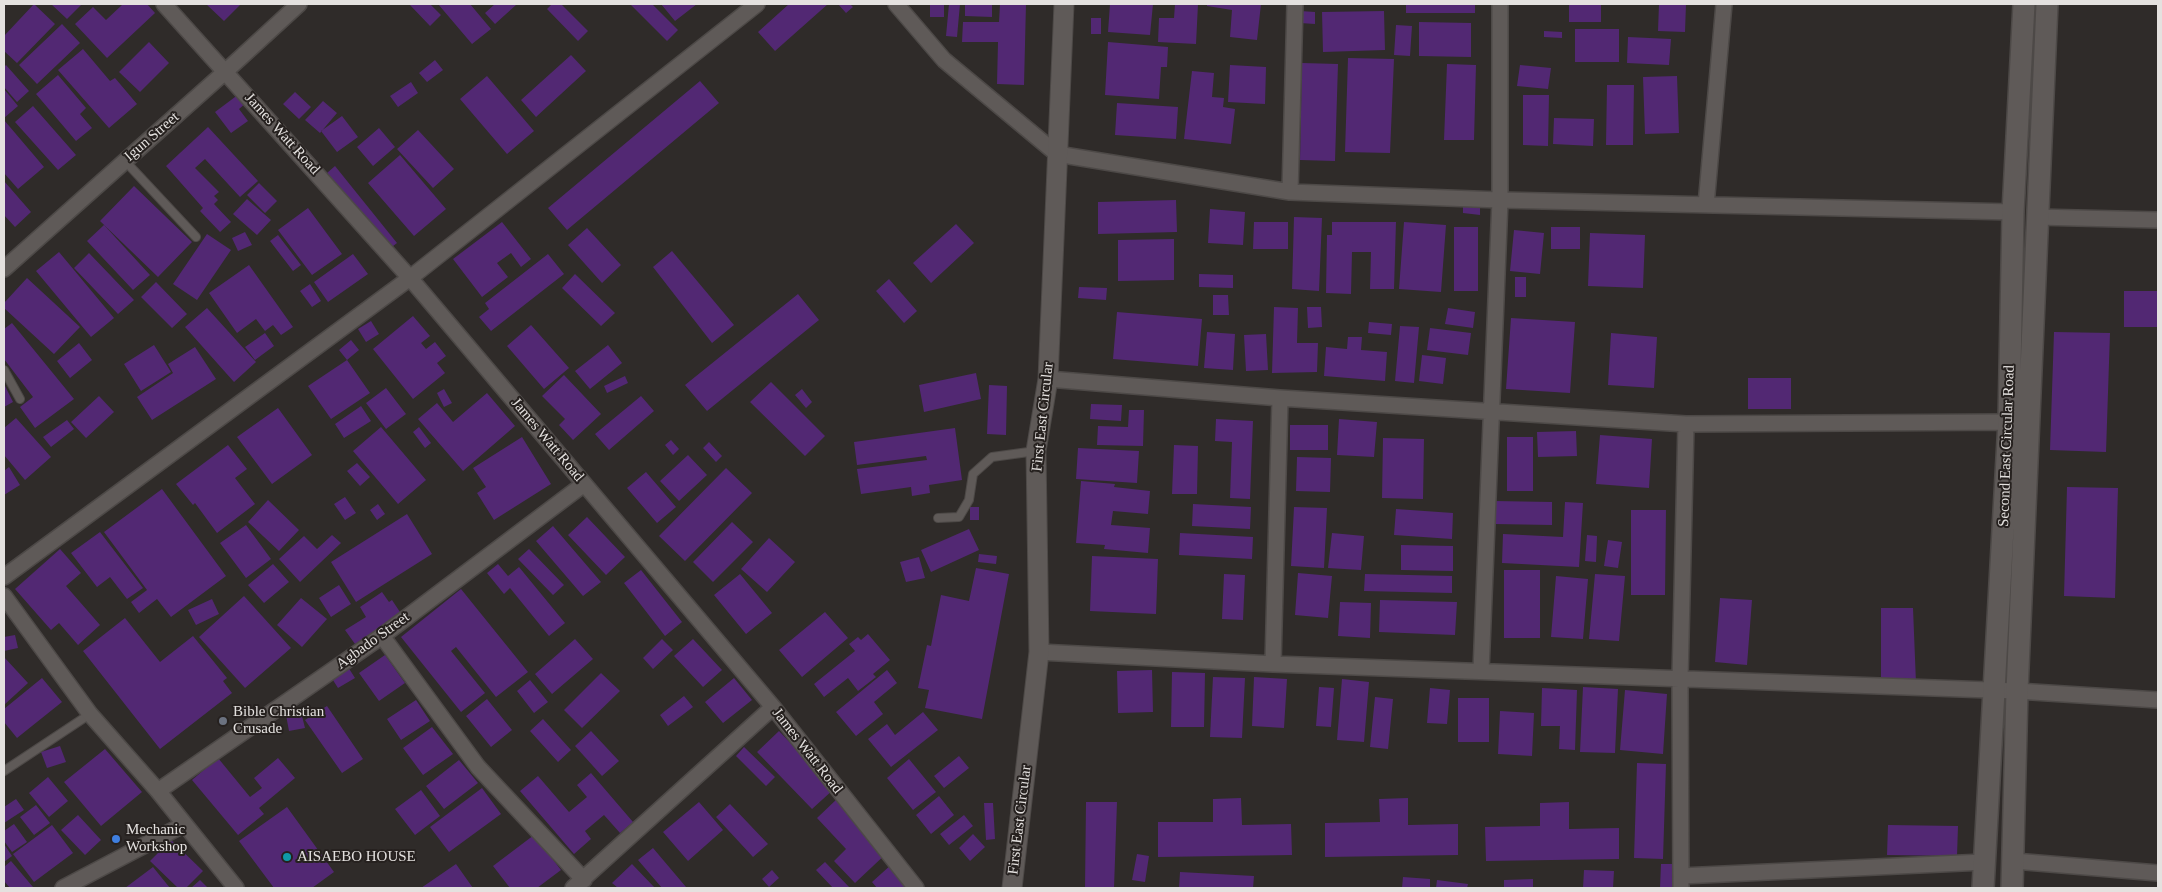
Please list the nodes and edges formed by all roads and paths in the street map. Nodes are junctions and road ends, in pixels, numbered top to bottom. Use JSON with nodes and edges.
{"nodes":[{"id":1,"x":164,"y":4,"type":"edge"},
{"id":2,"x":299,"y":4,"type":"edge"},
{"id":3,"x":757,"y":4,"type":"edge"},
{"id":4,"x":896,"y":4,"type":"edge"},
{"id":5,"x":1064,"y":4,"type":"edge"},
{"id":6,"x":1295,"y":4,"type":"edge"},
{"id":7,"x":1500,"y":4,"type":"edge"},
{"id":8,"x":1724,"y":4,"type":"edge"},
{"id":9,"x":2024,"y":4,"type":"edge"},
{"id":10,"x":2047,"y":4,"type":"edge"},
{"id":11,"x":226,"y":72,"type":"junction"},
{"id":12,"x":1057,"y":154,"type":"junction"},
{"id":13,"x":125,"y":161,"type":"junction"},
{"id":14,"x":1290,"y":192,"type":"junction"},
{"id":15,"x":1500,"y":200,"type":"junction"},
{"id":16,"x":1706,"y":205,"type":"junction"},
{"id":17,"x":2012,"y":212,"type":"junction"},
{"id":18,"x":2037,"y":217,"type":"junction"},
{"id":19,"x":2158,"y":220,"type":"edge"},
{"id":20,"x":196,"y":237,"type":"dead end"},
{"id":21,"x":4,"y":269,"type":"edge"},
{"id":22,"x":410,"y":278,"type":"junction"},
{"id":23,"x":4,"y":370,"type":"edge"},
{"id":24,"x":1048,"y":379,"type":"junction"},
{"id":25,"x":1280,"y":398,"type":"junction"},
{"id":26,"x":20,"y":399,"type":"dead end"},
{"id":27,"x":1490,"y":412,"type":"junction"},
{"id":28,"x":2009,"y":422,"type":"junction"},
{"id":29,"x":1686,"y":424,"type":"junction"},
{"id":30,"x":2028,"y":438,"type":"junction"},
{"id":31,"x":1036,"y":451,"type":"junction"},
{"id":32,"x":584,"y":484,"type":"junction"},
{"id":33,"x":938,"y":518,"type":"dead end"},
{"id":34,"x":4,"y":577,"type":"edge"},
{"id":35,"x":4,"y":596,"type":"edge"},
{"id":36,"x":382,"y":636,"type":"junction"},
{"id":37,"x":1039,"y":652,"type":"junction"},
{"id":38,"x":1273,"y":664,"type":"junction"},
{"id":39,"x":1481,"y":671,"type":"junction"},
{"id":40,"x":1680,"y":679,"type":"junction"},
{"id":41,"x":1996,"y":691,"type":"junction"},
{"id":42,"x":2017,"y":691,"type":"junction"},
{"id":43,"x":2158,"y":700,"type":"edge"},
{"id":44,"x":773,"y":707,"type":"junction"},
{"id":45,"x":90,"y":714,"type":"junction"},
{"id":46,"x":4,"y":771,"type":"edge"},
{"id":47,"x":158,"y":791,"type":"junction"},
{"id":48,"x":183,"y":824,"type":"junction"},
{"id":49,"x":2014,"y":861,"type":"junction"},
{"id":50,"x":1984,"y":862,"type":"junction"},
{"id":51,"x":2158,"y":873,"type":"edge"},
{"id":52,"x":1680,"y":882,"type":"edge"},
{"id":53,"x":579,"y":884,"type":"edge"},
{"id":54,"x":63,"y":888,"type":"edge"},
{"id":55,"x":236,"y":888,"type":"edge"},
{"id":56,"x":916,"y":888,"type":"edge"},
{"id":57,"x":1012,"y":888,"type":"edge"},
{"id":58,"x":1983,"y":888,"type":"edge"},
{"id":59,"x":2012,"y":888,"type":"edge"}],
"edges":[{"from":1,"to":11,"type":"street","name":"James Watt Road"},
{"from":2,"to":11,"type":"street","name":"Igun Street"},
{"from":3,"to":22,"type":"street"},
{"from":4,"to":12,"type":"street"},
{"from":5,"to":12,"type":"street","name":"First East Circular"},
{"from":6,"to":14,"type":"street"},
{"from":7,"to":15,"type":"street"},
{"from":8,"to":16,"type":"street"},
{"from":9,"to":17,"type":"main road","name":"Second East Circular Road"},
{"from":10,"to":18,"type":"main road","name":"Second East Circular Road"},
{"from":11,"to":13,"type":"street","name":"Igun Street"},
{"from":11,"to":22,"type":"street","name":"James Watt Road"},
{"from":12,"to":14,"type":"street"},
{"from":12,"to":24,"type":"street","name":"First East Circular"},
{"from":13,"to":20,"type":"lane"},
{"from":13,"to":21,"type":"street","name":"Igun Street"},
{"from":14,"to":15,"type":"street"},
{"from":15,"to":16,"type":"street"},
{"from":15,"to":27,"type":"street"},
{"from":16,"to":17,"type":"street"},
{"from":17,"to":28,"type":"main road","name":"Second East Circular Road"},
{"from":18,"to":19,"type":"street"},
{"from":18,"to":30,"type":"main road","name":"Second East Circular Road"},
{"from":22,"to":32,"type":"street","name":"James Watt Road"},
{"from":22,"to":34,"type":"street"},
{"from":23,"to":26,"type":"lane"},
{"from":24,"to":25,"type":"street"},
{"from":24,"to":31,"type":"street","name":"First East Circular"},
{"from":25,"to":27,"type":"street"},
{"from":25,"to":38,"type":"street"},
{"from":27,"to":29,"type":"street"},
{"from":27,"to":39,"type":"street"},
{"from":28,"to":29,"type":"street"},
{"from":28,"to":30,"type":"street"},
{"from":28,"to":41,"type":"main road","name":"Second East Circular Road"},
{"from":29,"to":40,"type":"street"},
{"from":30,"to":42,"type":"main road","name":"Second East Circular Road"},
{"from":31,"to":33,"type":"lane"},
{"from":31,"to":37,"type":"street","name":"First East Circular"},
{"from":32,"to":36,"type":"street","name":"Agbado Street"},
{"from":32,"to":44,"type":"street","name":"James Watt Road"},
{"from":35,"to":45,"type":"street"},
{"from":36,"to":47,"type":"street","name":"Agbado Street"},
{"from":36,"to":53,"type":"street"},
{"from":37,"to":38,"type":"street"},
{"from":37,"to":57,"type":"street","name":"First East Circular"},
{"from":38,"to":39,"type":"street"},
{"from":39,"to":40,"type":"street"},
{"from":40,"to":41,"type":"street"},
{"from":40,"to":52,"type":"street"},
{"from":41,"to":42,"type":"street"},
{"from":41,"to":50,"type":"main road","name":"Second East Circular Road"},
{"from":42,"to":43,"type":"street"},
{"from":42,"to":49,"type":"main road","name":"Second East Circular Road"},
{"from":44,"to":53,"type":"street"},
{"from":44,"to":56,"type":"street","name":"James Watt Road"},
{"from":45,"to":46,"type":"lane"},
{"from":45,"to":47,"type":"street"},
{"from":47,"to":48,"type":"street"},
{"from":48,"to":54,"type":"street"},
{"from":48,"to":55,"type":"street"},
{"from":49,"to":51,"type":"street"},
{"from":49,"to":59,"type":"main road","name":"Second East Circular Road"},
{"from":50,"to":52,"type":"street"},
{"from":50,"to":58,"type":"main road","name":"Second East Circular Road"}]}
